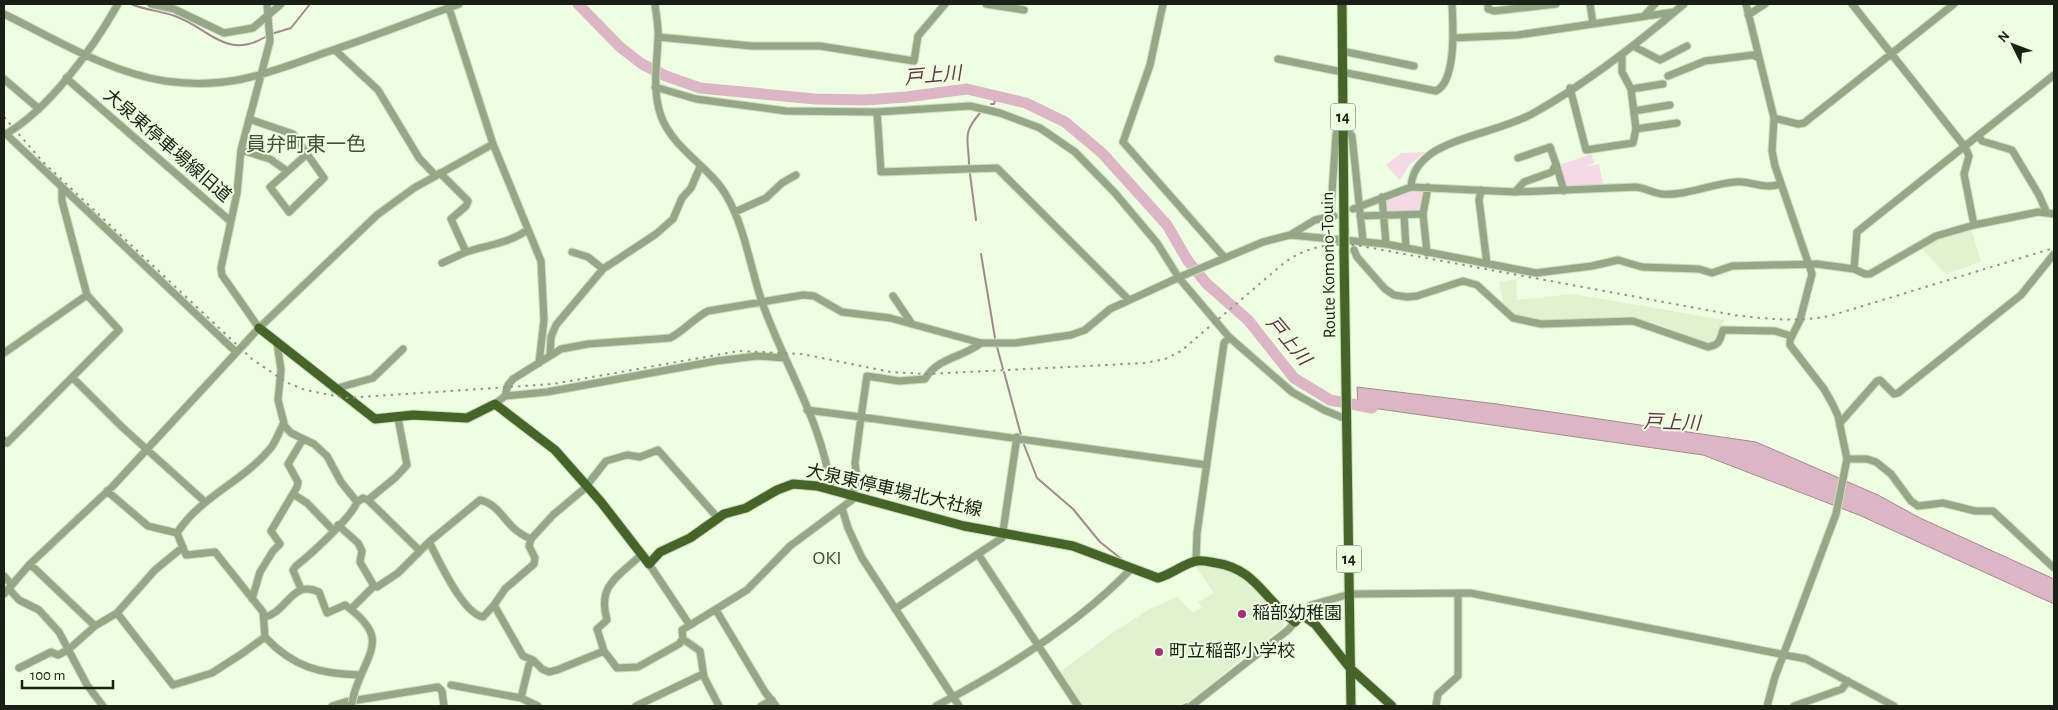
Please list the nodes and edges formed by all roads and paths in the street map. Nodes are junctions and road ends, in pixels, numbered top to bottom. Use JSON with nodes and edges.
{"nodes":[{"id":1,"x":118,"y":4,"type":"edge"},
{"id":2,"x":151,"y":4,"type":"edge"},
{"id":3,"x":267,"y":4,"type":"edge"},
{"id":4,"x":281,"y":4,"type":"edge"},
{"id":5,"x":460,"y":4,"type":"edge"},
{"id":6,"x":655,"y":4,"type":"edge"},
{"id":7,"x":945,"y":4,"type":"edge"},
{"id":8,"x":986,"y":4,"type":"edge"},
{"id":9,"x":1163,"y":4,"type":"edge"},
{"id":10,"x":1342,"y":4,"type":"edge"},
{"id":11,"x":1452,"y":4,"type":"edge"},
{"id":12,"x":1488,"y":4,"type":"edge"},
{"id":13,"x":1545,"y":4,"type":"edge"},
{"id":14,"x":1556,"y":4,"type":"edge"},
{"id":15,"x":1590,"y":4,"type":"edge"},
{"id":16,"x":1655,"y":4,"type":"edge"},
{"id":17,"x":1684,"y":4,"type":"edge"},
{"id":18,"x":1746,"y":4,"type":"edge"},
{"id":19,"x":1765,"y":4,"type":"edge"},
{"id":20,"x":1852,"y":4,"type":"edge"},
{"id":21,"x":1954,"y":4,"type":"edge"},
{"id":22,"x":1007,"y":6,"type":"edge"},
{"id":23,"x":449,"y":8,"type":"junction"},
{"id":24,"x":1024,"y":10,"type":"dead end"},
{"id":25,"x":1674,"y":12,"type":"junction"},
{"id":26,"x":4,"y":14,"type":"edge"},
{"id":27,"x":1748,"y":15,"type":"junction"},
{"id":28,"x":1644,"y":16,"type":"junction"},
{"id":29,"x":267,"y":17,"type":"junction"},
{"id":30,"x":1593,"y":24,"type":"junction"},
{"id":31,"x":658,"y":37,"type":"junction"},
{"id":32,"x":1453,"y":38,"type":"junction"},
{"id":33,"x":1632,"y":46,"type":"junction"},
{"id":34,"x":1687,"y":46,"type":"dead end"},
{"id":35,"x":335,"y":50,"type":"junction"},
{"id":36,"x":1342,"y":51,"type":"junction"},
{"id":37,"x":86,"y":54,"type":"junction"},
{"id":38,"x":1891,"y":54,"type":"junction"},
{"id":39,"x":1622,"y":55,"type":"junction"},
{"id":40,"x":1759,"y":58,"type":"junction"},
{"id":41,"x":1278,"y":59,"type":"dead end"},
{"id":42,"x":1414,"y":66,"type":"dead end"},
{"id":43,"x":1342,"y":72,"type":"junction"},
{"id":44,"x":2054,"y":75,"type":"edge"},
{"id":45,"x":261,"y":76,"type":"junction"},
{"id":46,"x":1668,"y":76,"type":"dead end"},
{"id":47,"x":66,"y":78,"type":"junction"},
{"id":48,"x":4,"y":79,"type":"edge"},
{"id":49,"x":1663,"y":84,"type":"dead end"},
{"id":50,"x":654,"y":85,"type":"junction"},
{"id":51,"x":1570,"y":88,"type":"junction"},
{"id":52,"x":1631,"y":89,"type":"junction"},
{"id":53,"x":1670,"y":106,"type":"dead end"},
{"id":54,"x":38,"y":109,"type":"junction"},
{"id":55,"x":1634,"y":111,"type":"junction"},
{"id":56,"x":877,"y":112,"type":"junction"},
{"id":57,"x":1774,"y":118,"type":"junction"},
{"id":58,"x":249,"y":119,"type":"junction"},
{"id":59,"x":1343,"y":123,"type":"junction"},
{"id":60,"x":1677,"y":123,"type":"dead end"},
{"id":61,"x":1636,"y":129,"type":"junction"},
{"id":62,"x":5,"y":135,"type":"edge"},
{"id":63,"x":1978,"y":136,"type":"junction"},
{"id":64,"x":494,"y":144,"type":"junction"},
{"id":65,"x":1965,"y":147,"type":"junction"},
{"id":66,"x":241,"y":150,"type":"junction"},
{"id":67,"x":307,"y":154,"type":"junction"},
{"id":68,"x":1518,"y":158,"type":"dead end"},
{"id":69,"x":1556,"y":164,"type":"junction"},
{"id":70,"x":700,"y":167,"type":"junction"},
{"id":71,"x":287,"y":171,"type":"junction"},
{"id":72,"x":437,"y":174,"type":"junction"},
{"id":73,"x":796,"y":175,"type":"dead end"},
{"id":74,"x":1781,"y":184,"type":"junction"},
{"id":75,"x":1411,"y":187,"type":"junction"},
{"id":76,"x":1428,"y":187,"type":"junction"},
{"id":77,"x":62,"y":189,"type":"junction"},
{"id":78,"x":1481,"y":190,"type":"junction"},
{"id":79,"x":1564,"y":191,"type":"junction"},
{"id":80,"x":1515,"y":192,"type":"junction"},
{"id":81,"x":1382,"y":197,"type":"junction"},
{"id":82,"x":1356,"y":208,"type":"junction"},
{"id":83,"x":735,"y":212,"type":"junction"},
{"id":84,"x":2046,"y":212,"type":"junction"},
{"id":85,"x":1423,"y":214,"type":"junction"},
{"id":86,"x":2054,"y":214,"type":"edge"},
{"id":87,"x":1384,"y":215,"type":"junction"},
{"id":88,"x":1404,"y":215,"type":"junction"},
{"id":89,"x":1360,"y":216,"type":"junction"},
{"id":90,"x":229,"y":220,"type":"junction"},
{"id":91,"x":1974,"y":225,"type":"junction"},
{"id":92,"x":528,"y":230,"type":"junction"},
{"id":93,"x":1290,"y":235,"type":"junction"},
{"id":94,"x":1363,"y":241,"type":"junction"},
{"id":95,"x":1386,"y":244,"type":"junction"},
{"id":96,"x":1406,"y":248,"type":"junction"},
{"id":97,"x":1354,"y":250,"type":"dead end"},
{"id":98,"x":466,"y":252,"type":"junction"},
{"id":99,"x":572,"y":252,"type":"dead end"},
{"id":100,"x":1427,"y":253,"type":"junction"},
{"id":101,"x":2054,"y":256,"type":"edge"},
{"id":102,"x":1224,"y":258,"type":"junction"},
{"id":103,"x":442,"y":263,"type":"dead end"},
{"id":104,"x":1487,"y":264,"type":"junction"},
{"id":105,"x":1809,"y":264,"type":"junction"},
{"id":106,"x":603,"y":269,"type":"junction"},
{"id":107,"x":1854,"y":269,"type":"junction"},
{"id":108,"x":1180,"y":277,"type":"junction"},
{"id":109,"x":87,"y":295,"type":"junction"},
{"id":110,"x":893,"y":296,"type":"dead end"},
{"id":111,"x":1129,"y":300,"type":"junction"},
{"id":112,"x":762,"y":302,"type":"junction"},
{"id":113,"x":912,"y":324,"type":"junction"},
{"id":114,"x":259,"y":328,"type":"junction"},
{"id":115,"x":1791,"y":336,"type":"junction"},
{"id":116,"x":1229,"y":337,"type":"junction"},
{"id":117,"x":981,"y":343,"type":"junction"},
{"id":118,"x":277,"y":344,"type":"junction"},
{"id":119,"x":403,"y":349,"type":"dead end"},
{"id":120,"x":236,"y":352,"type":"junction"},
{"id":121,"x":4,"y":353,"type":"edge"},
{"id":122,"x":550,"y":355,"type":"junction"},
{"id":123,"x":785,"y":358,"type":"junction"},
{"id":124,"x":539,"y":363,"type":"junction"},
{"id":125,"x":73,"y":378,"type":"junction"},
{"id":126,"x":334,"y":389,"type":"junction"},
{"id":127,"x":505,"y":396,"type":"junction"},
{"id":128,"x":495,"y":404,"type":"junction"},
{"id":129,"x":807,"y":410,"type":"junction"},
{"id":130,"x":1346,"y":416,"type":"junction"},
{"id":131,"x":861,"y":417,"type":"junction"},
{"id":132,"x":398,"y":418,"type":"junction"},
{"id":133,"x":1840,"y":423,"type":"junction"},
{"id":134,"x":283,"y":424,"type":"junction"},
{"id":135,"x":1017,"y":437,"type":"junction"},
{"id":136,"x":303,"y":439,"type":"junction"},
{"id":137,"x":4,"y":440,"type":"edge"},
{"id":138,"x":146,"y":449,"type":"junction"},
{"id":139,"x":1847,"y":459,"type":"junction"},
{"id":140,"x":1207,"y":465,"type":"junction"},
{"id":141,"x":586,"y":485,"type":"junction"},
{"id":142,"x":831,"y":490,"type":"junction"},
{"id":143,"x":107,"y":491,"type":"junction"},
{"id":144,"x":293,"y":494,"type":"junction"},
{"id":145,"x":854,"y":496,"type":"junction"},
{"id":146,"x":368,"y":500,"type":"junction"},
{"id":147,"x":204,"y":502,"type":"junction"},
{"id":148,"x":357,"y":502,"type":"junction"},
{"id":149,"x":842,"y":508,"type":"junction"},
{"id":150,"x":717,"y":517,"type":"junction"},
{"id":151,"x":336,"y":527,"type":"junction"},
{"id":152,"x":177,"y":532,"type":"junction"},
{"id":153,"x":1002,"y":533,"type":"junction"},
{"id":154,"x":531,"y":539,"type":"junction"},
{"id":155,"x":429,"y":542,"type":"junction"},
{"id":156,"x":183,"y":547,"type":"junction"},
{"id":157,"x":420,"y":551,"type":"junction"},
{"id":158,"x":978,"y":554,"type":"junction"},
{"id":159,"x":641,"y":555,"type":"junction"},
{"id":160,"x":1196,"y":561,"type":"junction"},
{"id":161,"x":30,"y":564,"type":"junction"},
{"id":162,"x":649,"y":564,"type":"junction"},
{"id":163,"x":2054,"y":568,"type":"edge"},
{"id":164,"x":1131,"y":569,"type":"junction"},
{"id":165,"x":4,"y":576,"type":"edge"},
{"id":166,"x":374,"y":586,"type":"junction"},
{"id":167,"x":8,"y":589,"type":"edge"},
{"id":168,"x":301,"y":589,"type":"junction"},
{"id":169,"x":1458,"y":592,"type":"junction"},
{"id":170,"x":1350,"y":594,"type":"junction"},
{"id":171,"x":252,"y":599,"type":"junction"},
{"id":172,"x":494,"y":605,"type":"junction"},
{"id":173,"x":895,"y":609,"type":"junction"},
{"id":174,"x":351,"y":610,"type":"junction"},
{"id":175,"x":716,"y":610,"type":"junction"},
{"id":176,"x":117,"y":613,"type":"junction"},
{"id":177,"x":1301,"y":614,"type":"junction"},
{"id":178,"x":264,"y":616,"type":"junction"},
{"id":179,"x":1294,"y":622,"type":"junction"},
{"id":180,"x":689,"y":624,"type":"junction"},
{"id":181,"x":95,"y":626,"type":"junction"},
{"id":182,"x":265,"y":637,"type":"junction"},
{"id":183,"x":683,"y":639,"type":"junction"},
{"id":184,"x":1038,"y":645,"type":"junction"},
{"id":185,"x":68,"y":650,"type":"junction"},
{"id":186,"x":604,"y":651,"type":"junction"},
{"id":187,"x":1784,"y":654,"type":"junction"},
{"id":188,"x":533,"y":660,"type":"junction"},
{"id":189,"x":19,"y":668,"type":"dead end"},
{"id":190,"x":1350,"y":668,"type":"junction"},
{"id":191,"x":703,"y":674,"type":"junction"},
{"id":192,"x":360,"y":675,"type":"junction"},
{"id":193,"x":1848,"y":681,"type":"junction"},
{"id":194,"x":451,"y":685,"type":"dead end"},
{"id":195,"x":953,"y":697,"type":"junction"},
{"id":196,"x":521,"y":698,"type":"junction"},
{"id":197,"x":774,"y":703,"type":"edge"},
{"id":198,"x":1885,"y":704,"type":"edge"},
{"id":199,"x":352,"y":705,"type":"edge"},
{"id":200,"x":103,"y":706,"type":"edge"},
{"id":201,"x":332,"y":706,"type":"edge"},
{"id":202,"x":444,"y":706,"type":"edge"},
{"id":203,"x":538,"y":706,"type":"edge"},
{"id":204,"x":636,"y":706,"type":"edge"},
{"id":205,"x":719,"y":706,"type":"edge"},
{"id":206,"x":761,"y":706,"type":"edge"},
{"id":207,"x":936,"y":706,"type":"edge"},
{"id":208,"x":959,"y":706,"type":"edge"},
{"id":209,"x":1078,"y":706,"type":"edge"},
{"id":210,"x":1191,"y":706,"type":"edge"},
{"id":211,"x":1351,"y":706,"type":"edge"},
{"id":212,"x":1392,"y":706,"type":"edge"},
{"id":213,"x":1436,"y":706,"type":"edge"},
{"id":214,"x":1767,"y":706,"type":"edge"},
{"id":215,"x":1794,"y":706,"type":"edge"},
{"id":216,"x":1894,"y":706,"type":"edge"}],
"edges":[{"from":1,"to":37,"type":"street"},
{"from":2,"to":29,"type":"street"},
{"from":3,"to":29,"type":"street"},
{"from":4,"to":29,"type":"street"},
{"from":5,"to":23,"type":"street"},
{"from":6,"to":31,"type":"street"},
{"from":7,"to":31,"type":"street"},
{"from":8,"to":22,"type":"street"},
{"from":9,"to":102,"type":"street"},
{"from":10,"to":36,"type":"main road","name":"Route Komono-Touin","number":"14"},
{"from":11,"to":32,"type":"street"},
{"from":12,"to":13,"type":"street"},
{"from":13,"to":14,"type":"street"},
{"from":15,"to":30,"type":"street"},
{"from":16,"to":28,"type":"street"},
{"from":17,"to":25,"type":"street"},
{"from":18,"to":27,"type":"street"},
{"from":19,"to":27,"type":"street"},
{"from":20,"to":38,"type":"street"},
{"from":21,"to":38,"type":"street"},
{"from":22,"to":24,"type":"street"},
{"from":23,"to":35,"type":"street"},
{"from":23,"to":64,"type":"street"},
{"from":25,"to":28,"type":"street"},
{"from":25,"to":33,"type":"street"},
{"from":26,"to":37,"type":"street"},
{"from":27,"to":40,"type":"street"},
{"from":28,"to":30,"type":"street"},
{"from":29,"to":45,"type":"street"},
{"from":30,"to":32,"type":"street"},
{"from":31,"to":50,"type":"street"},
{"from":32,"to":43,"type":"street"},
{"from":33,"to":34,"type":"street"},
{"from":33,"to":39,"type":"street"},
{"from":35,"to":45,"type":"street"},
{"from":35,"to":72,"type":"street"},
{"from":36,"to":42,"type":"street"},
{"from":36,"to":43,"type":"main road","name":"Route Komono-Touin","number":"14"},
{"from":37,"to":45,"type":"street"},
{"from":37,"to":47,"type":"street"},
{"from":38,"to":57,"type":"street"},
{"from":38,"to":65,"type":"street"},
{"from":39,"to":51,"type":"street"},
{"from":39,"to":52,"type":"street"},
{"from":40,"to":46,"type":"street"},
{"from":40,"to":57,"type":"street"},
{"from":41,"to":43,"type":"street"},
{"from":43,"to":59,"type":"main road","name":"Route Komono-Touin","number":"14"},
{"from":44,"to":63,"type":"street"},
{"from":45,"to":58,"type":"street"},
{"from":47,"to":54,"type":"street"},
{"from":47,"to":90,"type":"street","name":"大泉東停車場線旧道"},
{"from":48,"to":54,"type":"street"},
{"from":49,"to":52,"type":"street"},
{"from":50,"to":56,"type":"street"},
{"from":50,"to":70,"type":"street"},
{"from":51,"to":61,"type":"street"},
{"from":51,"to":75,"type":"street"},
{"from":52,"to":55,"type":"street"},
{"from":53,"to":55,"type":"street"},
{"from":54,"to":62,"type":"street"},
{"from":55,"to":61,"type":"street"},
{"from":56,"to":108,"type":"street"},
{"from":56,"to":111,"type":"street"},
{"from":57,"to":74,"type":"street"},
{"from":58,"to":66,"type":"street"},
{"from":58,"to":67,"type":"street"},
{"from":59,"to":82,"type":"street"},
{"from":59,"to":93,"type":"street"},
{"from":59,"to":130,"type":"main road","name":"Route Komono-Touin","number":"14","bridge":true},
{"from":60,"to":61,"type":"street"},
{"from":62,"to":77,"type":"street"},
{"from":63,"to":65,"type":"street"},
{"from":63,"to":84,"type":"street"},
{"from":64,"to":72,"type":"street"},
{"from":64,"to":92,"type":"street"},
{"from":65,"to":91,"type":"street"},
{"from":65,"to":107,"type":"street"},
{"from":66,"to":71,"type":"street"},
{"from":66,"to":90,"type":"street"},
{"from":67,"to":71,"type":"street"},
{"from":67,"to":71,"type":"street"},
{"from":68,"to":69,"type":"street"},
{"from":69,"to":79,"type":"street"},
{"from":69,"to":80,"type":"street"},
{"from":70,"to":83,"type":"street"},
{"from":70,"to":106,"type":"street"},
{"from":72,"to":98,"type":"street"},
{"from":72,"to":114,"type":"street"},
{"from":73,"to":83,"type":"street"},
{"from":74,"to":79,"type":"street"},
{"from":74,"to":105,"type":"street"},
{"from":75,"to":76,"type":"street"},
{"from":75,"to":81,"type":"street"},
{"from":76,"to":78,"type":"street"},
{"from":76,"to":85,"type":"street"},
{"from":77,"to":109,"type":"street"},
{"from":77,"to":120,"type":"street"},
{"from":78,"to":80,"type":"street"},
{"from":78,"to":104,"type":"street"},
{"from":79,"to":80,"type":"street"},
{"from":81,"to":82,"type":"street"},
{"from":81,"to":87,"type":"street"},
{"from":82,"to":89,"type":"street"},
{"from":83,"to":112,"type":"street"},
{"from":84,"to":86,"type":"street"},
{"from":84,"to":91,"type":"street"},
{"from":85,"to":88,"type":"street"},
{"from":85,"to":100,"type":"street"},
{"from":87,"to":88,"type":"street"},
{"from":87,"to":89,"type":"street"},
{"from":87,"to":95,"type":"street"},
{"from":88,"to":96,"type":"street"},
{"from":89,"to":94,"type":"street"},
{"from":90,"to":114,"type":"street","name":"大泉東停車場線旧道"},
{"from":91,"to":107,"type":"street"},
{"from":92,"to":98,"type":"street"},
{"from":92,"to":124,"type":"street"},
{"from":93,"to":94,"type":"street"},
{"from":93,"to":102,"type":"street"},
{"from":94,"to":95,"type":"street"},
{"from":95,"to":96,"type":"street"},
{"from":96,"to":100,"type":"street"},
{"from":97,"to":115,"type":"street"},
{"from":98,"to":103,"type":"street"},
{"from":99,"to":106,"type":"street"},
{"from":100,"to":104,"type":"street"},
{"from":101,"to":133,"type":"street"},
{"from":102,"to":108,"type":"street"},
{"from":104,"to":105,"type":"street"},
{"from":105,"to":107,"type":"street"},
{"from":105,"to":115,"type":"street"},
{"from":106,"to":122,"type":"street"},
{"from":108,"to":111,"type":"street"},
{"from":108,"to":116,"type":"street"},
{"from":109,"to":121,"type":"street"},
{"from":109,"to":125,"type":"street"},
{"from":110,"to":113,"type":"street"},
{"from":111,"to":117,"type":"street"},
{"from":112,"to":113,"type":"street"},
{"from":112,"to":122,"type":"street"},
{"from":112,"to":123,"type":"street"},
{"from":113,"to":117,"type":"street"},
{"from":114,"to":118,"type":"main road"},
{"from":114,"to":120,"type":"street"},
{"from":115,"to":133,"type":"street"},
{"from":116,"to":130,"type":"street"},
{"from":116,"to":140,"type":"street"},
{"from":117,"to":131,"type":"street"},
{"from":118,"to":126,"type":"main road"},
{"from":118,"to":134,"type":"street"},
{"from":119,"to":126,"type":"street"},
{"from":120,"to":138,"type":"street"},
{"from":122,"to":124,"type":"street"},
{"from":123,"to":127,"type":"street"},
{"from":123,"to":129,"type":"street"},
{"from":124,"to":127,"type":"street"},
{"from":125,"to":137,"type":"street"},
{"from":125,"to":138,"type":"street"},
{"from":126,"to":132,"type":"main road"},
{"from":127,"to":128,"type":"street"},
{"from":128,"to":132,"type":"main road"},
{"from":128,"to":141,"type":"main road"},
{"from":129,"to":131,"type":"street"},
{"from":129,"to":142,"type":"street"},
{"from":130,"to":170,"type":"main road","name":"Route Komono-Touin","number":"14"},
{"from":131,"to":135,"type":"street"},
{"from":131,"to":145,"type":"street"},
{"from":132,"to":146,"type":"street"},
{"from":133,"to":139,"type":"street"},
{"from":134,"to":136,"type":"street"},
{"from":134,"to":147,"type":"street"},
{"from":135,"to":140,"type":"street"},
{"from":135,"to":153,"type":"street"},
{"from":136,"to":144,"type":"street"},
{"from":136,"to":148,"type":"street"},
{"from":138,"to":143,"type":"street"},
{"from":138,"to":147,"type":"street"},
{"from":139,"to":163,"type":"street"},
{"from":139,"to":187,"type":"street"},
{"from":140,"to":160,"type":"street"},
{"from":141,"to":150,"type":"street"},
{"from":141,"to":154,"type":"street"},
{"from":141,"to":159,"type":"main road"},
{"from":142,"to":145,"type":"main road","name":"大泉東停車場北大社線"},
{"from":142,"to":150,"type":"main road","name":"大泉東停車場北大社線"},
{"from":143,"to":152,"type":"street"},
{"from":143,"to":161,"type":"street"},
{"from":144,"to":151,"type":"street"},
{"from":144,"to":171,"type":"street"},
{"from":145,"to":149,"type":"street"},
{"from":145,"to":153,"type":"main road","name":"大泉東停車場北大社線"},
{"from":146,"to":148,"type":"street"},
{"from":146,"to":157,"type":"street"},
{"from":147,"to":152,"type":"street"},
{"from":148,"to":151,"type":"street"},
{"from":149,"to":173,"type":"street"},
{"from":149,"to":175,"type":"street"},
{"from":150,"to":162,"type":"main road","name":"大泉東停車場北大社線"},
{"from":151,"to":166,"type":"street"},
{"from":151,"to":168,"type":"street"},
{"from":152,"to":156,"type":"street"},
{"from":153,"to":158,"type":"street"},
{"from":153,"to":164,"type":"main road","name":"大泉東停車場北大社線"},
{"from":154,"to":155,"type":"street"},
{"from":154,"to":172,"type":"street"},
{"from":155,"to":157,"type":"street"},
{"from":155,"to":172,"type":"street"},
{"from":156,"to":171,"type":"street"},
{"from":156,"to":176,"type":"street"},
{"from":157,"to":166,"type":"street"},
{"from":158,"to":173,"type":"street"},
{"from":158,"to":184,"type":"street"},
{"from":159,"to":162,"type":"main road"},
{"from":159,"to":186,"type":"street"},
{"from":160,"to":164,"type":"main road","name":"大泉東停車場北大社線"},
{"from":160,"to":179,"type":"main road"},
{"from":161,"to":167,"type":"street"},
{"from":161,"to":181,"type":"street"},
{"from":162,"to":180,"type":"street"},
{"from":164,"to":184,"type":"street"},
{"from":165,"to":167,"type":"street"},
{"from":166,"to":174,"type":"street"},
{"from":167,"to":185,"type":"street"},
{"from":168,"to":174,"type":"street"},
{"from":168,"to":178,"type":"street"},
{"from":169,"to":170,"type":"street"},
{"from":169,"to":187,"type":"street"},
{"from":169,"to":213,"type":"street"},
{"from":170,"to":177,"type":"street"},
{"from":170,"to":190,"type":"main road","name":"Route Komono-Touin","number":"14"},
{"from":171,"to":178,"type":"street"},
{"from":172,"to":188,"type":"street"},
{"from":173,"to":195,"type":"street"},
{"from":174,"to":192,"type":"street"},
{"from":175,"to":180,"type":"street"},
{"from":175,"to":197,"type":"street"},
{"from":176,"to":181,"type":"street"},
{"from":176,"to":182,"type":"street"},
{"from":177,"to":179,"type":"main road"},
{"from":177,"to":190,"type":"main road"},
{"from":178,"to":182,"type":"street"},
{"from":179,"to":210,"type":"street"},
{"from":180,"to":183,"type":"street"},
{"from":181,"to":185,"type":"street"},
{"from":182,"to":192,"type":"street"},
{"from":183,"to":186,"type":"street"},
{"from":183,"to":191,"type":"street"},
{"from":184,"to":195,"type":"street"},
{"from":184,"to":209,"type":"street"},
{"from":185,"to":189,"type":"street"},
{"from":185,"to":200,"type":"street"},
{"from":186,"to":188,"type":"street"},
{"from":187,"to":193,"type":"street"},
{"from":187,"to":214,"type":"street"},
{"from":188,"to":196,"type":"street"},
{"from":190,"to":211,"type":"main road","name":"Route Komono-Touin","number":"14"},
{"from":190,"to":212,"type":"main road"},
{"from":191,"to":204,"type":"street"},
{"from":191,"to":205,"type":"street"},
{"from":192,"to":199,"type":"street","bridge":true},
{"from":193,"to":198,"type":"street"},
{"from":193,"to":215,"type":"street"},
{"from":194,"to":196,"type":"street"},
{"from":195,"to":207,"type":"street"},
{"from":195,"to":208,"type":"street"},
{"from":196,"to":203,"type":"street"},
{"from":197,"to":206,"type":"street"},
{"from":198,"to":216,"type":"street"},
{"from":201,"to":202,"type":"street"}]}
